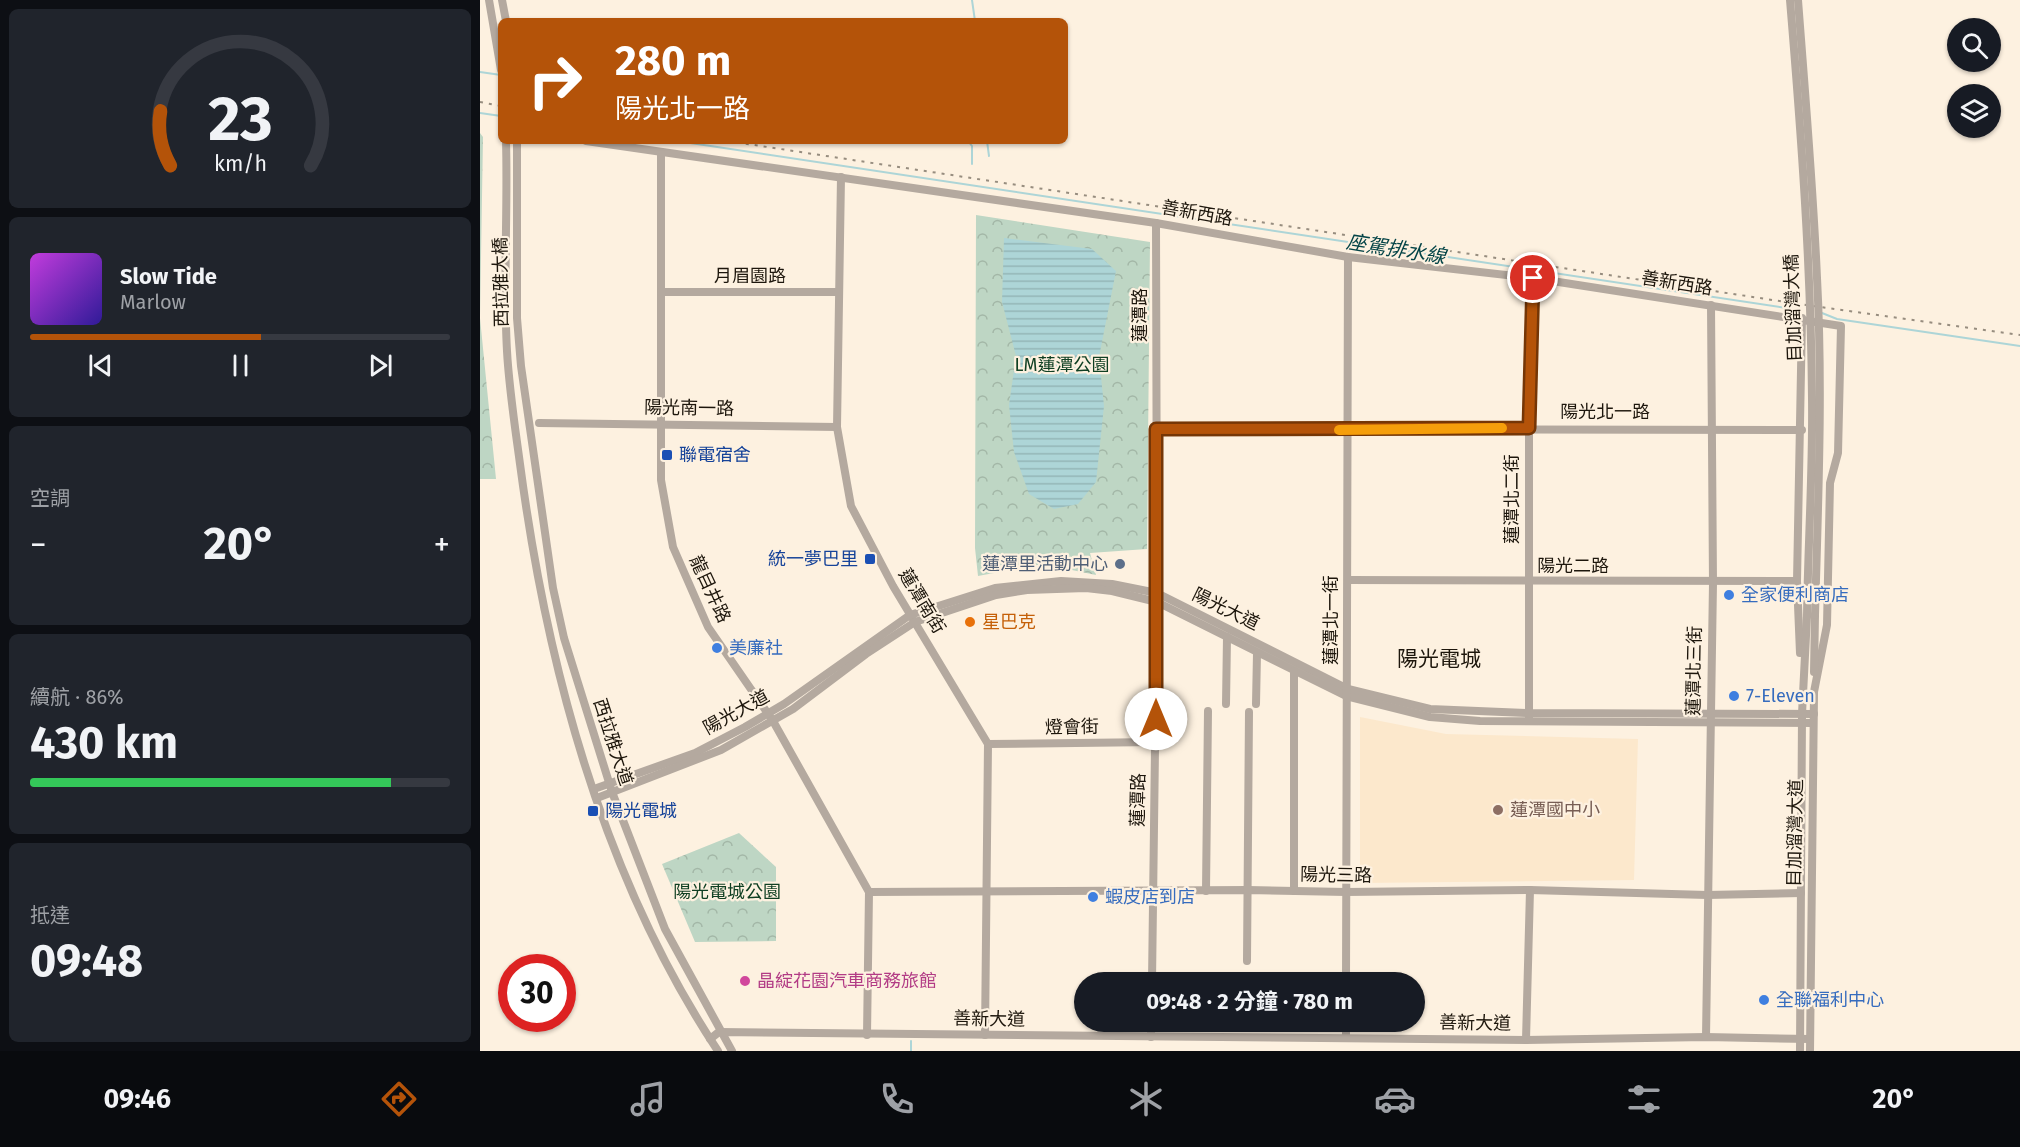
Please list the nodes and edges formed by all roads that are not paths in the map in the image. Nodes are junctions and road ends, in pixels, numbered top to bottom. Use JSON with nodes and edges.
{"nodes":[{"id":1,"x":489,"y":0,"type":"edge"},
{"id":2,"x":502,"y":0,"type":"edge"},
{"id":3,"x":1790,"y":0,"type":"edge"},
{"id":4,"x":1798,"y":0,"type":"edge"},
{"id":5,"x":505,"y":18,"type":"edge"},
{"id":6,"x":498,"y":52,"type":"edge"},
{"id":7,"x":506,"y":144,"type":"edge"},
{"id":8,"x":517,"y":144,"type":"edge"},
{"id":9,"x":606,"y":144,"type":"edge"},
{"id":10,"x":661,"y":152,"type":"junction"},
{"id":11,"x":841,"y":177,"type":"junction"},
{"id":12,"x":1156,"y":223,"type":"junction"},
{"id":13,"x":1348,"y":257,"type":"junction"},
{"id":14,"x":1533,"y":278,"type":"junction"},
{"id":15,"x":661,"y":292,"type":"junction"},
{"id":16,"x":839,"y":292,"type":"junction"},
{"id":17,"x":1711,"y":305,"type":"junction"},
{"id":18,"x":1802,"y":318,"type":"junction"},
{"id":19,"x":528,"y":423,"type":"joint"},
{"id":20,"x":539,"y":423,"type":"dead end"},
{"id":21,"x":661,"y":424,"type":"junction"},
{"id":22,"x":515,"y":425,"type":"joint"},
{"id":23,"x":837,"y":427,"type":"junction"},
{"id":24,"x":1529,"y":428,"type":"junction"},
{"id":25,"x":1156,"y":429,"type":"junction"},
{"id":26,"x":1347,"y":430,"type":"junction"},
{"id":27,"x":1711,"y":430,"type":"junction"},
{"id":28,"x":1802,"y":430,"type":"junction"},
{"id":29,"x":1348,"y":580,"type":"junction"},
{"id":30,"x":1797,"y":581,"type":"junction"},
{"id":31,"x":1528,"y":582,"type":"junction"},
{"id":32,"x":1713,"y":583,"type":"junction"},
{"id":33,"x":1157,"y":598,"type":"junction"},
{"id":34,"x":1811,"y":615,"type":"junction"},
{"id":35,"x":912,"y":618,"type":"junction"},
{"id":36,"x":1227,"y":637,"type":"junction"},
{"id":37,"x":1257,"y":653,"type":"junction"},
{"id":38,"x":1294,"y":671,"type":"junction"},
{"id":39,"x":1347,"y":693,"type":"junction"},
{"id":40,"x":1803,"y":694,"type":"junction"},
{"id":41,"x":1814,"y":697,"type":"junction"},
{"id":42,"x":1226,"y":704,"type":"dead end"},
{"id":43,"x":1256,"y":704,"type":"dead end"},
{"id":44,"x":1208,"y":711,"type":"dead end"},
{"id":45,"x":1249,"y":712,"type":"dead end"},
{"id":46,"x":1530,"y":717,"type":"junction"},
{"id":47,"x":770,"y":718,"type":"junction"},
{"id":48,"x":1709,"y":718,"type":"junction"},
{"id":49,"x":1802,"y":718,"type":"junction"},
{"id":50,"x":1813,"y":718,"type":"junction"},
{"id":51,"x":1156,"y":742,"type":"junction"},
{"id":52,"x":988,"y":744,"type":"junction"},
{"id":53,"x":610,"y":788,"type":"junction"},
{"id":54,"x":595,"y":794,"type":"junction"},
{"id":55,"x":1248,"y":890,"type":"junction"},
{"id":56,"x":1530,"y":890,"type":"junction"},
{"id":57,"x":1206,"y":891,"type":"junction"},
{"id":58,"x":1294,"y":891,"type":"junction"},
{"id":59,"x":869,"y":892,"type":"junction"},
{"id":60,"x":1154,"y":892,"type":"junction"},
{"id":61,"x":1346,"y":892,"type":"junction"},
{"id":62,"x":987,"y":893,"type":"junction"},
{"id":63,"x":1801,"y":893,"type":"junction"},
{"id":64,"x":1707,"y":895,"type":"junction"},
{"id":65,"x":1247,"y":961,"type":"dead end"},
{"id":66,"x":1152,"y":972,"type":"edge"},
{"id":67,"x":1346,"y":972,"type":"edge"},
{"id":68,"x":719,"y":1032,"type":"junction"},
{"id":69,"x":1151,"y":1032,"type":"edge"},
{"id":70,"x":1346,"y":1032,"type":"edge"},
{"id":71,"x":867,"y":1035,"type":"junction"},
{"id":72,"x":985,"y":1035,"type":"junction"},
{"id":73,"x":1151,"y":1037,"type":"junction"},
{"id":74,"x":1706,"y":1037,"type":"junction"},
{"id":75,"x":1346,"y":1038,"type":"junction"},
{"id":76,"x":710,"y":1039,"type":"junction"},
{"id":77,"x":1800,"y":1039,"type":"junction"},
{"id":78,"x":1810,"y":1039,"type":"junction"},
{"id":79,"x":1526,"y":1040,"type":"junction"},
{"id":80,"x":718,"y":1051,"type":"edge"},
{"id":81,"x":732,"y":1051,"type":"edge"},
{"id":82,"x":1800,"y":1051,"type":"edge"},
{"id":83,"x":1810,"y":1051,"type":"edge"}],
"edges":[{"from":1,"to":6,"type":"street"},
{"from":2,"to":5,"type":"street"},
{"from":3,"to":34,"type":"street","name":"目加溜灣大橋","bridge":true},
{"from":4,"to":34,"type":"street","name":"目加溜灣大橋","bridge":true},
{"from":7,"to":22,"type":"street","name":"西拉雅大橋"},
{"from":8,"to":19,"type":"street","name":"西拉雅大橋"},
{"from":9,"to":10,"type":"street","name":"善新西路"},
{"from":10,"to":11,"type":"street","name":"善新西路"},
{"from":10,"to":15,"type":"street","name":"龍目井路"},
{"from":11,"to":12,"type":"street","name":"善新西路"},
{"from":11,"to":16,"type":"street","name":"蓮潭南街"},
{"from":12,"to":13,"type":"street","name":"善新西路"},
{"from":12,"to":25,"type":"street","name":"蓮潭路"},
{"from":13,"to":14,"type":"street","name":"善新西路"},
{"from":13,"to":26,"type":"street","name":"蓮潭北一街"},
{"from":14,"to":17,"type":"street","name":"善新西路"},
{"from":14,"to":24,"type":"street","name":"蓮潭北二街"},
{"from":15,"to":16,"type":"street","name":"月眉園路"},
{"from":15,"to":21,"type":"street","name":"龍目井路"},
{"from":16,"to":23,"type":"street","name":"蓮潭南街"},
{"from":17,"to":18,"type":"street","name":"善新西路"},
{"from":17,"to":27,"type":"street","name":"蓮潭北三街"},
{"from":18,"to":28,"type":"street"},
{"from":18,"to":41,"type":"street","name":"善新西路"},
{"from":19,"to":53,"type":"street","name":"西拉雅大道"},
{"from":20,"to":21,"type":"street","name":"陽光南一路"},
{"from":21,"to":23,"type":"street","name":"陽光南一路"},
{"from":21,"to":47,"type":"street","name":"龍目井路"},
{"from":22,"to":54,"type":"street","name":"西拉雅大道"},
{"from":23,"to":35,"type":"street","name":"蓮潭南街"},
{"from":24,"to":26,"type":"street","name":"陽光北一路"},
{"from":24,"to":27,"type":"street","name":"陽光北一路"},
{"from":24,"to":31,"type":"street","name":"蓮潭北二街"},
{"from":25,"to":26,"type":"street","name":"陽光北一路"},
{"from":25,"to":33,"type":"street","name":"蓮潭路"},
{"from":26,"to":29,"type":"street","name":"蓮潭北一街"},
{"from":27,"to":28,"type":"street","name":"陽光北一路"},
{"from":27,"to":32,"type":"street","name":"蓮潭北三街"},
{"from":28,"to":30,"type":"street"},
{"from":29,"to":31,"type":"street","name":"陽光二路"},
{"from":29,"to":39,"type":"street","name":"蓮潭北一街"},
{"from":30,"to":32,"type":"street","name":"陽光二路"},
{"from":30,"to":40,"type":"street"},
{"from":31,"to":32,"type":"street","name":"陽光二路"},
{"from":31,"to":46,"type":"street","name":"蓮潭北二街"},
{"from":32,"to":48,"type":"street","name":"蓮潭北三街"},
{"from":33,"to":35,"type":"street","name":"陽光大道"},
{"from":33,"to":36,"type":"street","name":"陽光大道"},
{"from":33,"to":39,"type":"street","name":"陽光大道"},
{"from":33,"to":51,"type":"street","name":"蓮潭路"},
{"from":34,"to":40,"type":"street","name":"目加溜灣大道"},
{"from":34,"to":41,"type":"street","name":"目加溜灣大道"},
{"from":35,"to":47,"type":"street","name":"陽光大道"},
{"from":35,"to":52,"type":"street","name":"蓮潭南街"},
{"from":36,"to":37,"type":"street","name":"陽光大道"},
{"from":36,"to":42,"type":"street"},
{"from":37,"to":38,"type":"street","name":"陽光大道"},
{"from":37,"to":43,"type":"street"},
{"from":38,"to":39,"type":"street","name":"陽光大道"},
{"from":38,"to":58,"type":"street"},
{"from":39,"to":46,"type":"street","name":"陽光大道"},
{"from":39,"to":61,"type":"street","name":"蓮潭北一街"},
{"from":40,"to":49,"type":"street","name":"目加溜灣大道"},
{"from":41,"to":50,"type":"street","name":"目加溜灣大道"},
{"from":44,"to":57,"type":"street"},
{"from":45,"to":55,"type":"street"},
{"from":46,"to":48,"type":"street","name":"陽光大道"},
{"from":47,"to":53,"type":"street","name":"陽光大道"},
{"from":47,"to":59,"type":"street","name":"龍目井路"},
{"from":48,"to":49,"type":"street","name":"陽光大道"},
{"from":48,"to":64,"type":"street","name":"蓮潭北三街"},
{"from":49,"to":50,"type":"street","name":"陽光大道"},
{"from":49,"to":63,"type":"street","name":"目加溜灣大道"},
{"from":50,"to":78,"type":"street","name":"目加溜灣大道"},
{"from":51,"to":52,"type":"street","name":"燈會街"},
{"from":51,"to":60,"type":"street","name":"蓮潭路"},
{"from":52,"to":62,"type":"street"},
{"from":53,"to":54,"type":"street","name":"陽光大道"},
{"from":53,"to":68,"type":"street","name":"西拉雅大道"},
{"from":54,"to":76,"type":"street","name":"西拉雅大道"},
{"from":55,"to":57,"type":"street","name":"陽光三路"},
{"from":55,"to":58,"type":"street","name":"陽光三路"},
{"from":55,"to":65,"type":"street"},
{"from":56,"to":61,"type":"street","name":"陽光三路"},
{"from":56,"to":64,"type":"street","name":"陽光三路"},
{"from":56,"to":79,"type":"street"},
{"from":57,"to":60,"type":"street","name":"陽光三路"},
{"from":58,"to":61,"type":"street","name":"陽光三路"},
{"from":59,"to":62,"type":"street","name":"陽光三路"},
{"from":59,"to":71,"type":"street"},
{"from":60,"to":62,"type":"street","name":"陽光三路"},
{"from":60,"to":66,"type":"street","name":"蓮潭路"},
{"from":61,"to":67,"type":"street","name":"蓮潭北一街"},
{"from":62,"to":72,"type":"street"},
{"from":63,"to":64,"type":"street","name":"陽光三路"},
{"from":63,"to":77,"type":"street","name":"目加溜灣大道"},
{"from":64,"to":74,"type":"street","name":"蓮潭北三街"},
{"from":68,"to":71,"type":"street","name":"善新大道"},
{"from":68,"to":76,"type":"street"},
{"from":68,"to":81,"type":"street","name":"西拉雅大道"},
{"from":69,"to":73,"type":"street"},
{"from":70,"to":75,"type":"street"},
{"from":71,"to":72,"type":"street","name":"善新大道"},
{"from":72,"to":73,"type":"street","name":"善新大道"},
{"from":73,"to":75,"type":"street","name":"善新大道"},
{"from":74,"to":77,"type":"street","name":"善新大道"},
{"from":74,"to":79,"type":"street","name":"善新大道"},
{"from":75,"to":79,"type":"street","name":"善新大道"},
{"from":76,"to":80,"type":"street","name":"西拉雅大道"},
{"from":77,"to":78,"type":"street","name":"善新大道"},
{"from":77,"to":82,"type":"street","name":"目加溜灣大道"},
{"from":78,"to":83,"type":"street","name":"目加溜灣大道"}]}
